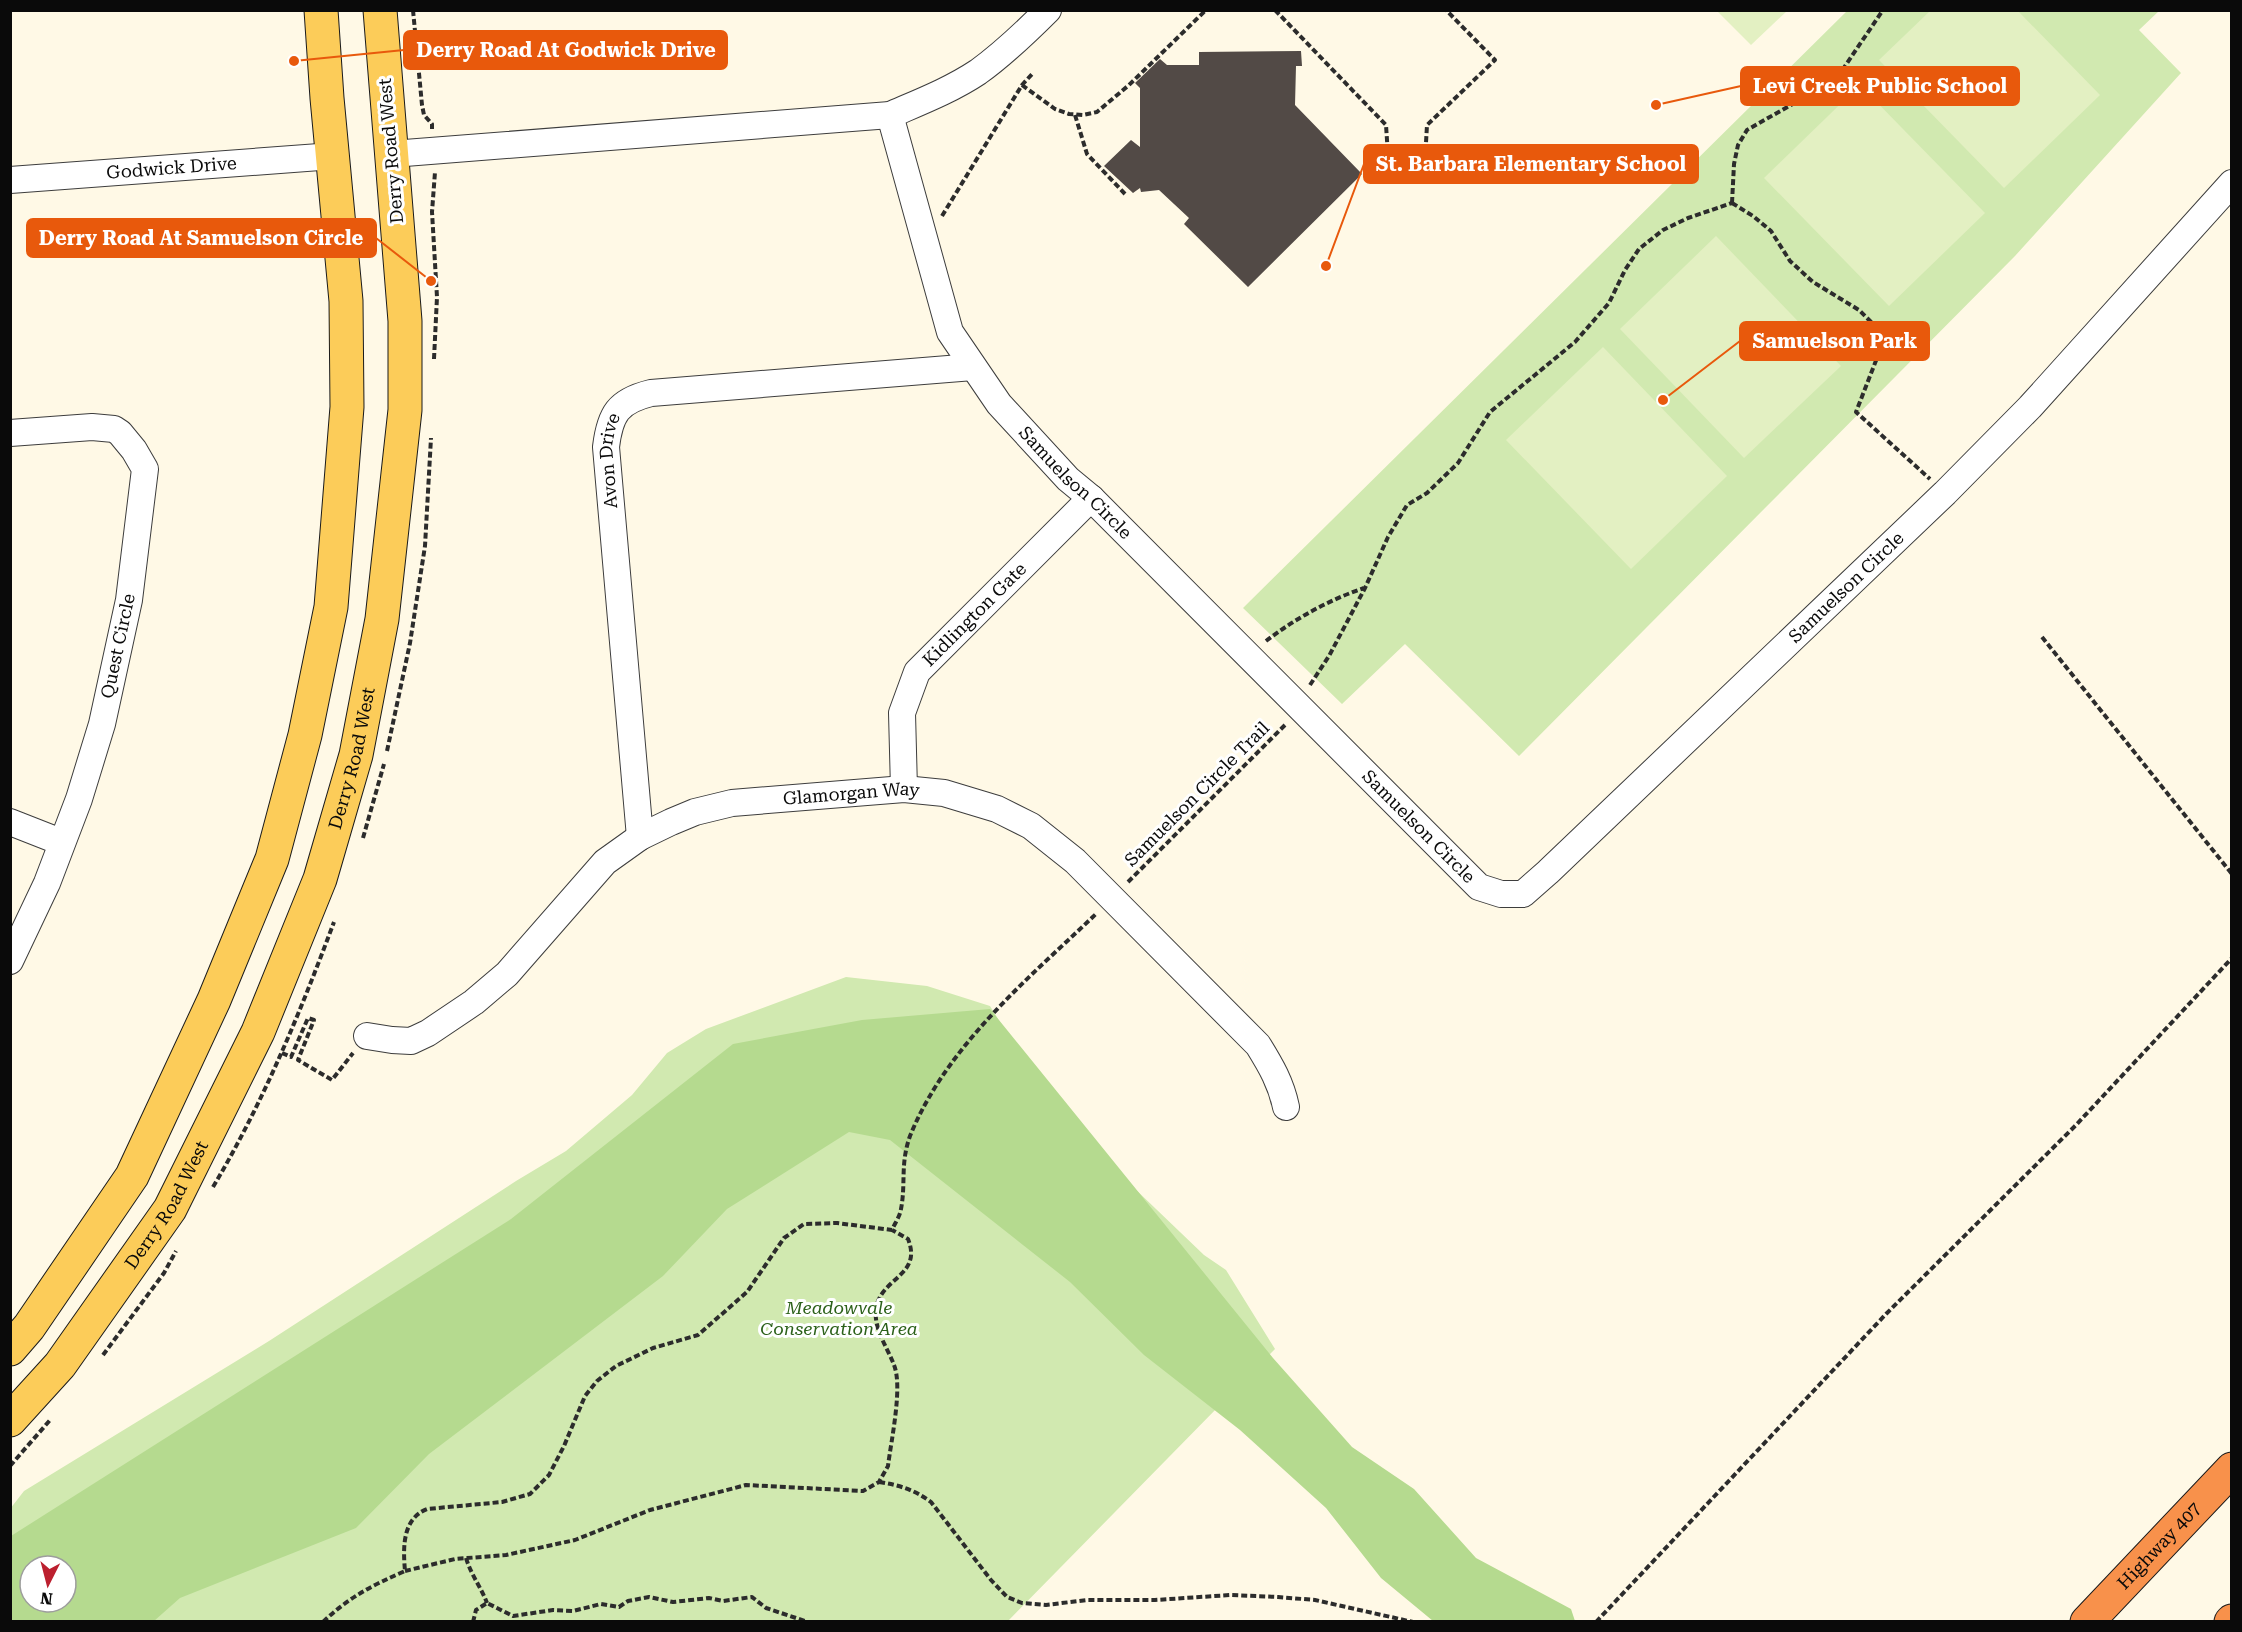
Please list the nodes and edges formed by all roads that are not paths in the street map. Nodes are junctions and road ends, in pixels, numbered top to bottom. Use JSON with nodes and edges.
{"nodes":[{"id":1,"x":321,"y":10,"type":"edge"},
{"id":2,"x":380,"y":10,"type":"edge"},
{"id":3,"x":1048,"y":10,"type":"edge"},
{"id":4,"x":890,"y":115,"type":"junction"},
{"id":5,"x":392,"y":154,"type":"junction"},
{"id":6,"x":333,"y":156,"type":"junction"},
{"id":7,"x":10,"y":180,"type":"edge"},
{"id":8,"x":2232,"y":183,"type":"edge"},
{"id":9,"x":973,"y":367,"type":"junction"},
{"id":10,"x":10,"y":433,"type":"edge"},
{"id":11,"x":1091,"y":498,"type":"junction"},
{"id":12,"x":904,"y":789,"type":"junction"},
{"id":13,"x":10,"y":822,"type":"edge"},
{"id":14,"x":640,"y":837,"type":"junction"},
{"id":15,"x":61,"y":842,"type":"junction"},
{"id":16,"x":10,"y":962,"type":"edge"},
{"id":17,"x":367,"y":1036,"type":"road end"},
{"id":18,"x":1286,"y":1107,"type":"dead end"},
{"id":19,"x":10,"y":1348,"type":"edge"},
{"id":20,"x":10,"y":1420,"type":"edge"},
{"id":21,"x":2232,"y":1469,"type":"edge"},
{"id":22,"x":2087,"y":1622,"type":"edge"}],
"edges":[{"from":1,"to":6,"type":"main road"},
{"from":2,"to":5,"type":"main road","name":"Derry Road West"},
{"from":3,"to":4,"type":"street"},
{"from":4,"to":5,"type":"street"},
{"from":4,"to":9,"type":"street","name":"Samuelson Circle"},
{"from":5,"to":20,"type":"main road","name":"Derry Road West"},
{"from":6,"to":7,"type":"street","name":"Godwick Drive"},
{"from":6,"to":19,"type":"main road"},
{"from":8,"to":11,"type":"street","name":"Samuelson Circle"},
{"from":9,"to":11,"type":"street","name":"Samuelson Circle"},
{"from":9,"to":14,"type":"street","name":"Avon Drive"},
{"from":10,"to":15,"type":"street","name":"Quest Circle"},
{"from":11,"to":12,"type":"street","name":"Kidlington Gate"},
{"from":12,"to":14,"type":"street","name":"Glamorgan Way"},
{"from":12,"to":18,"type":"street","name":"Glamorgan Way"},
{"from":13,"to":15,"type":"street"},
{"from":14,"to":17,"type":"street","name":"Glamorgan Way"},
{"from":15,"to":16,"type":"street","name":"Quest Circle"},
{"from":21,"to":22,"type":"highway","name":"Highway 407"}]}
